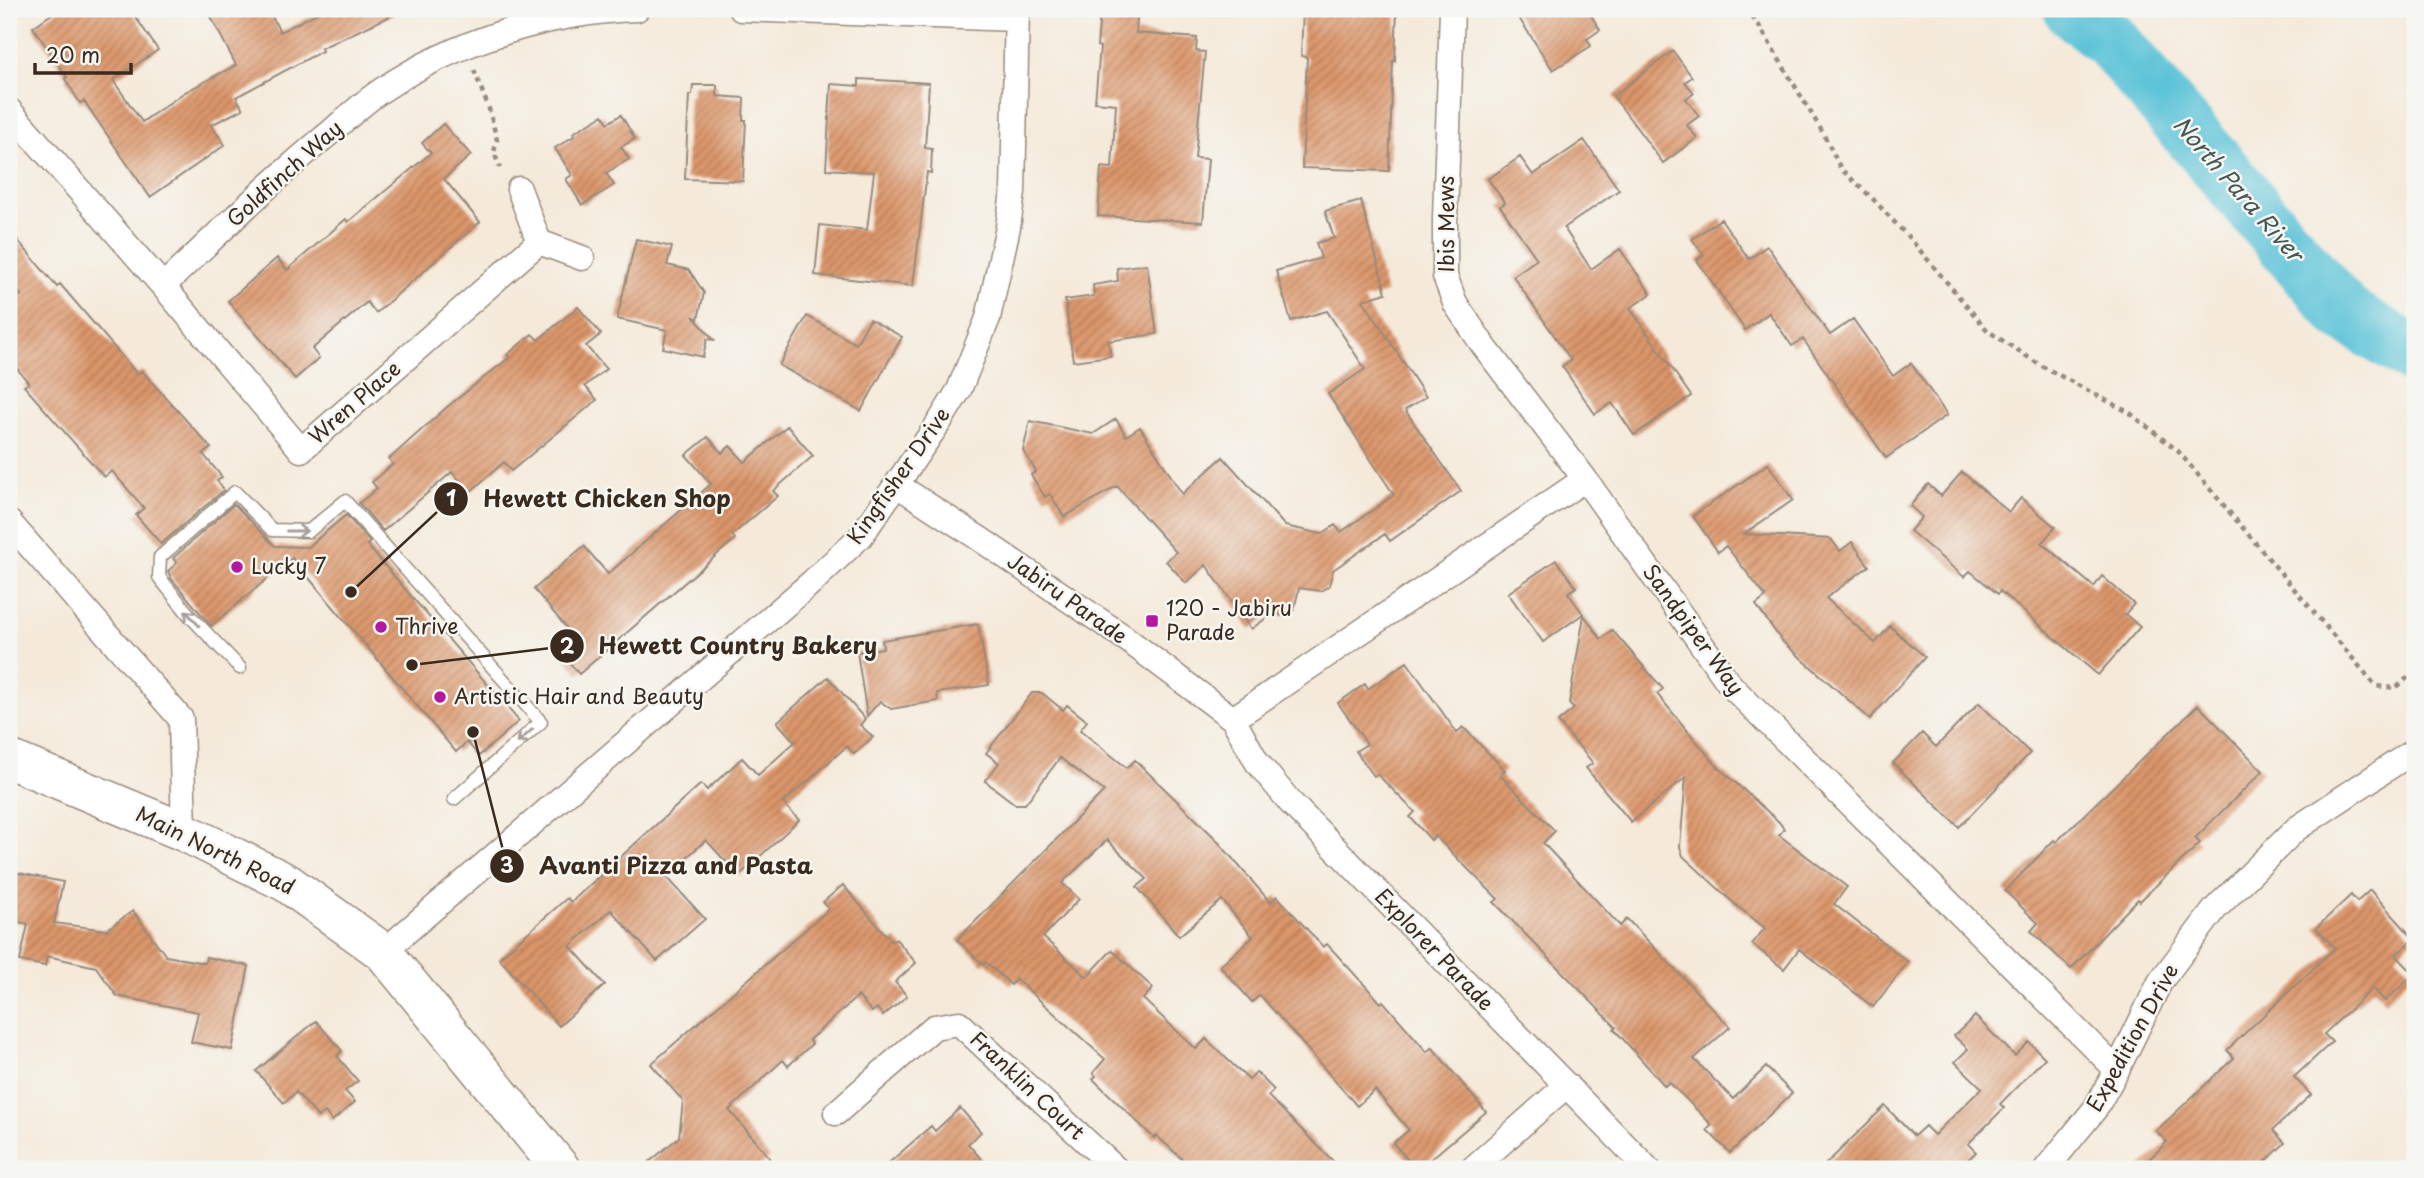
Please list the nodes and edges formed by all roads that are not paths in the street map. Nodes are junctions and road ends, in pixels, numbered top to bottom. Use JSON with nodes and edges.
{"nodes":[{"id":1,"x":638,"y":9,"type":"edge"},
{"id":2,"x":741,"y":9,"type":"edge"},
{"id":3,"x":1452,"y":9,"type":"edge"},
{"id":4,"x":1017,"y":14,"type":"edge"},
{"id":5,"x":9,"y":110,"type":"edge"},
{"id":6,"x":519,"y":189,"type":"road end"},
{"id":7,"x":539,"y":243,"type":"junction"},
{"id":8,"x":582,"y":258,"type":"dead end"},
{"id":9,"x":163,"y":286,"type":"junction"},
{"id":10,"x":1585,"y":479,"type":"junction"},
{"id":11,"x":897,"y":485,"type":"junction"},
{"id":12,"x":9,"y":522,"type":"edge"},
{"id":13,"x":240,"y":668,"type":"dead end"},
{"id":14,"x":1233,"y":719,"type":"junction"},
{"id":15,"x":2415,"y":750,"type":"edge"},
{"id":16,"x":9,"y":759,"type":"edge"},
{"id":17,"x":454,"y":799,"type":"dead end"},
{"id":18,"x":184,"y":832,"type":"junction"},
{"id":19,"x":383,"y":952,"type":"junction"},
{"id":20,"x":2117,"y":1070,"type":"junction"},
{"id":21,"x":1567,"y":1085,"type":"junction"},
{"id":22,"x":836,"y":1113,"type":"dead end"},
{"id":23,"x":561,"y":1169,"type":"edge"},
{"id":24,"x":1116,"y":1169,"type":"edge"},
{"id":25,"x":1472,"y":1169,"type":"edge"},
{"id":26,"x":1648,"y":1169,"type":"edge"},
{"id":27,"x":2046,"y":1169,"type":"edge"}],
"edges":[{"from":1,"to":9,"type":"street","name":"Goldfinch Way"},
{"from":2,"to":4,"type":"street"},
{"from":3,"to":10,"type":"street","name":"Ibis Mews"},
{"from":4,"to":11,"type":"street","name":"Kingfisher Drive"},
{"from":5,"to":9,"type":"street"},
{"from":6,"to":7,"type":"street"},
{"from":7,"to":8,"type":"street"},
{"from":7,"to":9,"type":"street","name":"Wren Place"},
{"from":10,"to":14,"type":"street"},
{"from":10,"to":20,"type":"street","name":"Sandpiper Way"},
{"from":11,"to":14,"type":"street","name":"Jabiru Parade"},
{"from":11,"to":19,"type":"street","name":"Kingfisher Drive"},
{"from":12,"to":18,"type":"street"},
{"from":13,"to":17,"type":"lane","one_way":true},
{"from":14,"to":21,"type":"street","name":"Explorer Parade"},
{"from":15,"to":20,"type":"street","name":"Expedition Drive"},
{"from":16,"to":18,"type":"main road","name":"Main North Road"},
{"from":18,"to":19,"type":"main road","name":"Main North Road"},
{"from":19,"to":23,"type":"main road","name":"Main North Road"},
{"from":20,"to":27,"type":"street","name":"Expedition Drive"},
{"from":21,"to":25,"type":"street"},
{"from":21,"to":26,"type":"street","name":"Explorer Parade"},
{"from":22,"to":24,"type":"street","name":"Franklin Court"}]}
